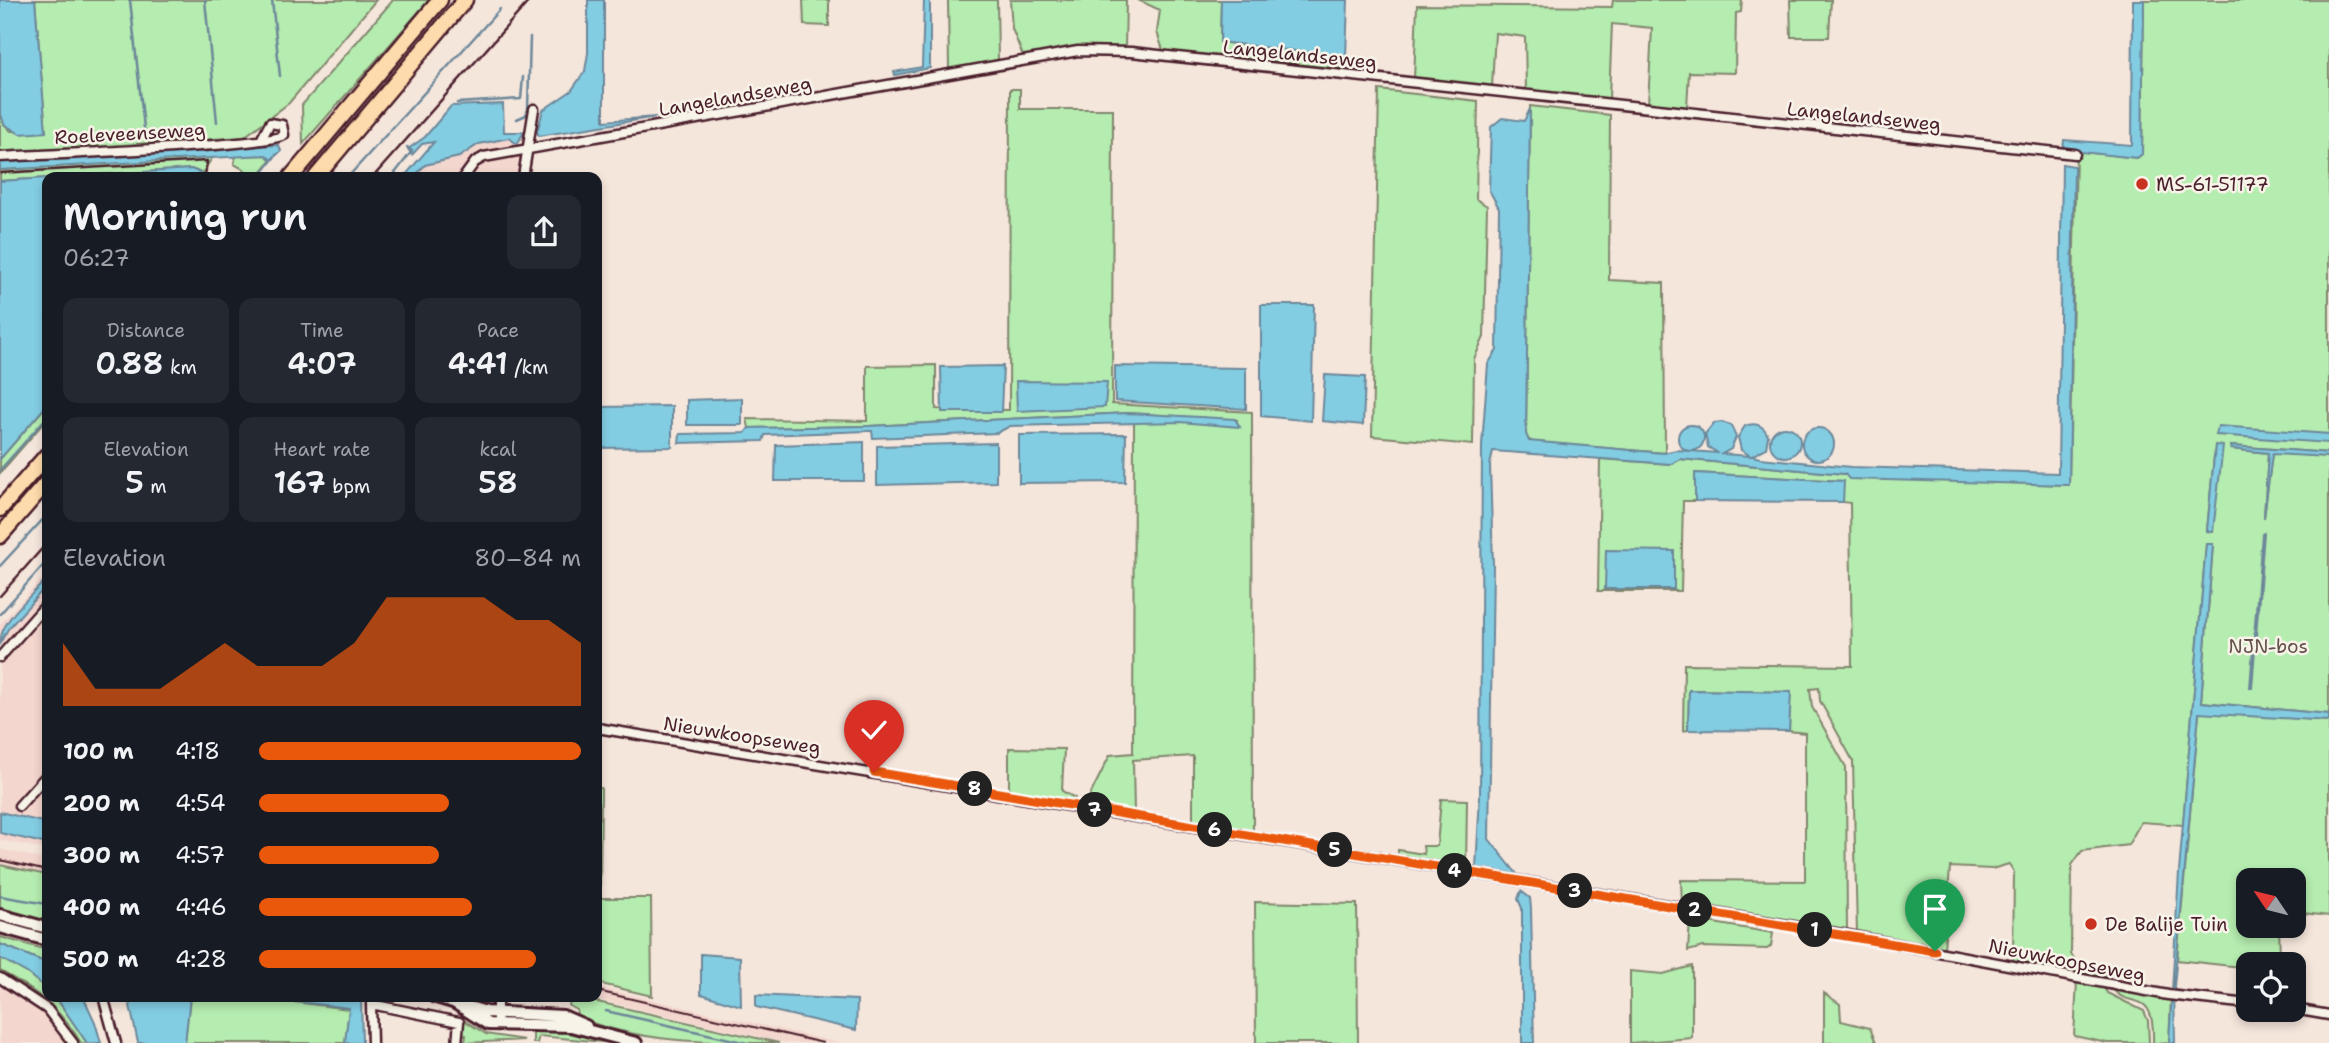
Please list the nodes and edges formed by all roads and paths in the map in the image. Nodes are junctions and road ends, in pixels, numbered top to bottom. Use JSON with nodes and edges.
{"nodes":[{"id":1,"x":440,"y":0,"type":"edge"},
{"id":2,"x":466,"y":0,"type":"edge"},
{"id":3,"x":534,"y":109,"type":"dead end"},
{"id":4,"x":261,"y":140,"type":"dead end"},
{"id":5,"x":527,"y":149,"type":"junction"},
{"id":6,"x":2075,"y":154,"type":"dead end"},
{"id":7,"x":0,"y":157,"type":"edge"},
{"id":8,"x":295,"y":172,"type":"edge"},
{"id":9,"x":320,"y":172,"type":"edge"},
{"id":10,"x":468,"y":172,"type":"edge"},
{"id":11,"x":524,"y":172,"type":"edge"},
{"id":12,"x":42,"y":461,"type":"edge"},
{"id":13,"x":42,"y":488,"type":"edge"},
{"id":14,"x":0,"y":509,"type":"edge"},
{"id":15,"x":0,"y":536,"type":"edge"},
{"id":16,"x":42,"y":610,"type":"edge"},
{"id":17,"x":0,"y":657,"type":"edge"},
{"id":18,"x":602,"y":729,"type":"edge"},
{"id":19,"x":42,"y":781,"type":"edge"},
{"id":20,"x":19,"y":806,"type":"dead end"},
{"id":21,"x":0,"y":915,"type":"edge"},
{"id":22,"x":0,"y":927,"type":"edge"},
{"id":23,"x":42,"y":927,"type":"edge"},
{"id":24,"x":42,"y":939,"type":"edge"},
{"id":25,"x":0,"y":978,"type":"edge"},
{"id":26,"x":108,"y":1002,"type":"edge"},
{"id":27,"x":454,"y":1002,"type":"edge"},
{"id":28,"x":497,"y":1002,"type":"edge"},
{"id":29,"x":2236,"y":1003,"type":"edge"},
{"id":30,"x":2306,"y":1011,"type":"edge"},
{"id":31,"x":2329,"y":1015,"type":"edge"},
{"id":32,"x":497,"y":1019,"type":"junction"},
{"id":33,"x":73,"y":1043,"type":"edge"},
{"id":34,"x":116,"y":1043,"type":"edge"},
{"id":35,"x":372,"y":1043,"type":"edge"},
{"id":36,"x":457,"y":1043,"type":"edge"},
{"id":37,"x":636,"y":1043,"type":"edge"}],
"edges":[{"from":1,"to":8,"type":"highway"},
{"from":2,"to":9,"type":"highway"},
{"from":3,"to":5,"type":"street"},
{"from":4,"to":7,"type":"street","name":"Roeleveenseweg"},
{"from":5,"to":6,"type":"street","name":"Langelandseweg"},
{"from":5,"to":10,"type":"street","name":"Langelandseweg"},
{"from":5,"to":11,"type":"street"},
{"from":12,"to":14,"type":"highway"},
{"from":13,"to":15,"type":"highway"},
{"from":16,"to":17,"type":"street"},
{"from":18,"to":29,"type":"street","name":"Nieuwkoopseweg"},
{"from":19,"to":20,"type":"street"},
{"from":21,"to":23,"type":"main road"},
{"from":22,"to":24,"type":"main road"},
{"from":25,"to":33,"type":"street"},
{"from":26,"to":34,"type":"street"},
{"from":27,"to":32,"type":"main road"},
{"from":28,"to":32,"type":"street"},
{"from":30,"to":31,"type":"street"},
{"from":32,"to":37,"type":"main road"},
{"from":35,"to":36,"type":"street"}]}
